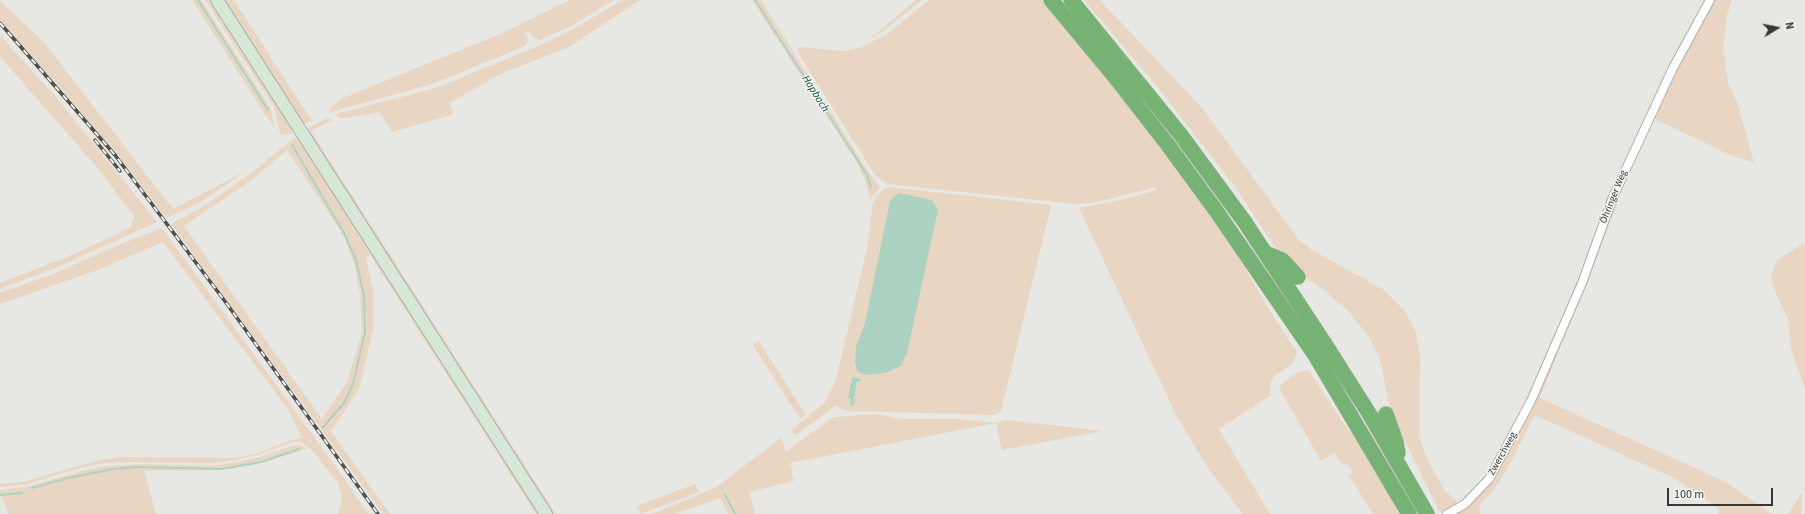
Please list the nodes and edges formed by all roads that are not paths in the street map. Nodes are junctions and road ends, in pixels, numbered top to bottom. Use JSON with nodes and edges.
{"nodes":[{"id":1,"x":217,"y":0,"type":"edge"},
{"id":2,"x":1051,"y":0,"type":"edge"},
{"id":3,"x":1071,"y":0,"type":"edge"},
{"id":4,"x":1710,"y":0,"type":"edge"},
{"id":5,"x":1264,"y":252,"type":"junction"},
{"id":6,"x":1298,"y":277,"type":"dead end"},
{"id":7,"x":1531,"y":401,"type":"joint"},
{"id":8,"x":1386,"y":414,"type":"dead end"},
{"id":9,"x":1399,"y":464,"type":"junction"},
{"id":10,"x":1449,"y":513,"type":"edge"},
{"id":11,"x":546,"y":514,"type":"edge"},
{"id":12,"x":1409,"y":514,"type":"edge"},
{"id":13,"x":1428,"y":514,"type":"edge"}],
"edges":[{"from":1,"to":11,"type":"main road"},
{"from":2,"to":12,"type":"highway"},
{"from":3,"to":5,"type":"highway"},
{"from":4,"to":7,"type":"street","name":"Öhringer Weg"},
{"from":5,"to":6,"type":"highway"},
{"from":5,"to":9,"type":"highway"},
{"from":7,"to":10,"type":"street","name":"Zwerchweg"},
{"from":8,"to":9,"type":"highway"},
{"from":9,"to":13,"type":"highway"}]}
